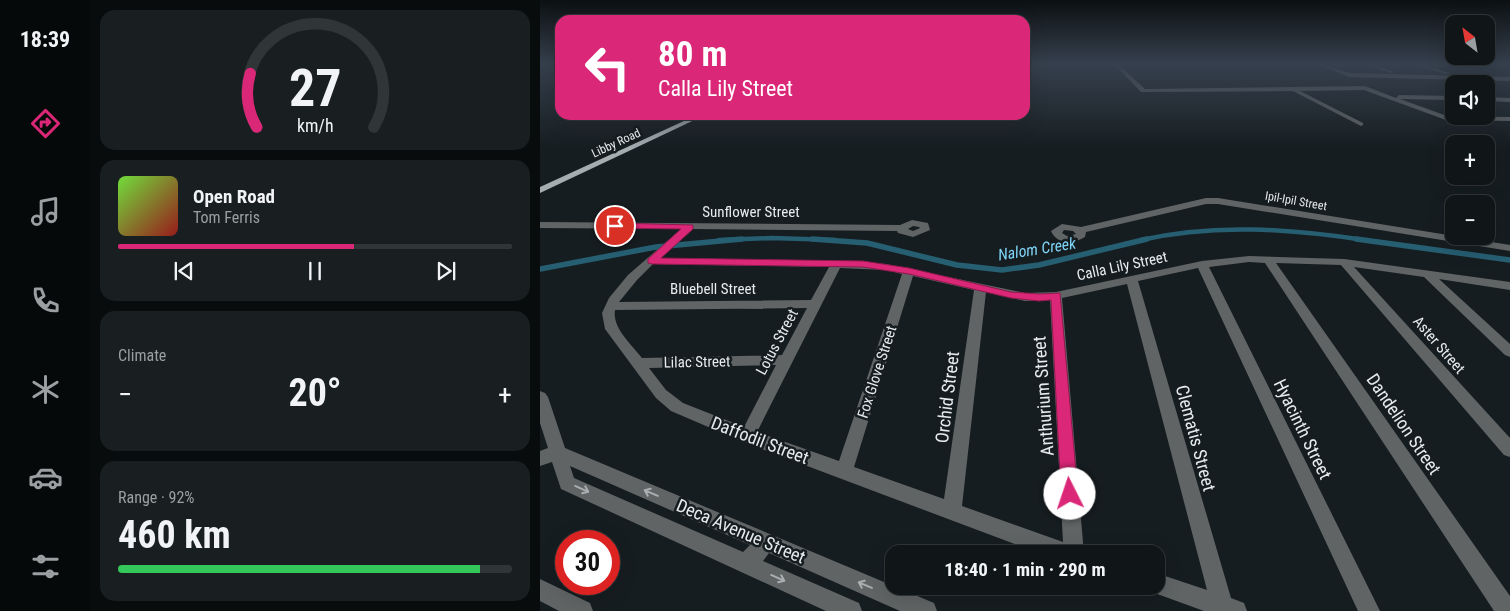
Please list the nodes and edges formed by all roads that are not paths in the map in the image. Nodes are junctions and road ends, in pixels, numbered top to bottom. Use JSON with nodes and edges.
{"nodes":[{"id":1,"x":1301,"y":93,"type":"edge"},
{"id":2,"x":1377,"y":93,"type":"edge"},
{"id":3,"x":1388,"y":97,"type":"junction"},
{"id":4,"x":1445,"y":98,"type":"edge"},
{"id":5,"x":1495,"y":99,"type":"edge"},
{"id":6,"x":1510,"y":100,"type":"edge"},
{"id":7,"x":1510,"y":119,"type":"edge"},
{"id":8,"x":691,"y":120,"type":"edge"},
{"id":9,"x":1361,"y":124,"type":"dead end"},
{"id":10,"x":540,"y":190,"type":"edge"},
{"id":11,"x":540,"y":225,"type":"edge"},
{"id":12,"x":690,"y":227,"type":"junction"},
{"id":13,"x":902,"y":228,"type":"dead end"},
{"id":14,"x":1080,"y":230,"type":"dead end"},
{"id":15,"x":1510,"y":248,"type":"edge"},
{"id":16,"x":1268,"y":259,"type":"junction"},
{"id":17,"x":652,"y":261,"type":"junction"},
{"id":18,"x":1344,"y":262,"type":"junction"},
{"id":19,"x":836,"y":264,"type":"junction"},
{"id":20,"x":1202,"y":264,"type":"junction"},
{"id":21,"x":909,"y":271,"type":"junction"},
{"id":22,"x":1428,"y":275,"type":"junction"},
{"id":23,"x":1132,"y":280,"type":"junction"},
{"id":24,"x":1510,"y":286,"type":"edge"},
{"id":25,"x":980,"y":288,"type":"junction"},
{"id":26,"x":1056,"y":296,"type":"junction"},
{"id":27,"x":815,"y":304,"type":"junction"},
{"id":28,"x":611,"y":306,"type":"junction"},
{"id":29,"x":1510,"y":352,"type":"edge"},
{"id":30,"x":786,"y":360,"type":"junction"},
{"id":31,"x":638,"y":363,"type":"junction"},
{"id":32,"x":540,"y":397,"type":"edge"},
{"id":33,"x":747,"y":436,"type":"junction"},
{"id":34,"x":1510,"y":450,"type":"edge"},
{"id":35,"x":548,"y":456,"type":"edge"},
{"id":36,"x":844,"y":472,"type":"junction"},
{"id":37,"x":952,"y":511,"type":"junction"},
{"id":38,"x":765,"y":542,"type":"junction"},
{"id":39,"x":1044,"y":545,"type":"edge"},
{"id":40,"x":1073,"y":545,"type":"edge"},
{"id":41,"x":747,"y":564,"type":"junction"},
{"id":42,"x":1165,"y":587,"type":"edge"},
{"id":43,"x":540,"y":590,"type":"edge"},
{"id":44,"x":1229,"y":609,"type":"edge"},
{"id":45,"x":582,"y":611,"type":"edge"},
{"id":46,"x":851,"y":611,"type":"edge"},
{"id":47,"x":926,"y":611,"type":"edge"},
{"id":48,"x":1369,"y":611,"type":"edge"},
{"id":49,"x":1507,"y":611,"type":"edge"}],
"edges":[{"from":1,"to":9,"type":"street"},
{"from":2,"to":3,"type":"street"},
{"from":3,"to":4,"type":"street"},
{"from":3,"to":7,"type":"street"},
{"from":5,"to":6,"type":"street"},
{"from":8,"to":10,"type":"main road","name":"Libby Road"},
{"from":11,"to":12,"type":"street","name":"Sunflower Street"},
{"from":12,"to":13,"type":"street","name":"Sunflower Street"},
{"from":12,"to":17,"type":"street"},
{"from":14,"to":15,"type":"street","name":"Ipil-Ipil Street"},
{"from":16,"to":18,"type":"street","name":"Calla Lily Street"},
{"from":16,"to":20,"type":"street","name":"Calla Lily Street"},
{"from":16,"to":49,"type":"street","name":"Dandelion Street"},
{"from":17,"to":19,"type":"street","name":"Calla Lily Street"},
{"from":17,"to":28,"type":"street"},
{"from":18,"to":22,"type":"street","name":"Calla Lily Street"},
{"from":18,"to":34,"type":"street","name":"Aster Street"},
{"from":19,"to":21,"type":"street","name":"Calla Lily Street"},
{"from":19,"to":27,"type":"street","name":"Lotus Street"},
{"from":20,"to":23,"type":"street","name":"Calla Lily Street"},
{"from":20,"to":48,"type":"street","name":"Hyacinth Street"},
{"from":21,"to":25,"type":"street","name":"Calla Lily Street"},
{"from":21,"to":36,"type":"street","name":"Fox Glove Street"},
{"from":22,"to":24,"type":"street","name":"Calla Lily Street"},
{"from":22,"to":29,"type":"street"},
{"from":23,"to":26,"type":"street","name":"Calla Lily Street"},
{"from":23,"to":44,"type":"street","name":"Clematis Street"},
{"from":25,"to":26,"type":"street","name":"Calla Lily Street"},
{"from":25,"to":37,"type":"street","name":"Orchid Street"},
{"from":26,"to":40,"type":"street","name":"Anthurium Street"},
{"from":27,"to":28,"type":"street","name":"Bluebell Street"},
{"from":27,"to":30,"type":"street","name":"Lotus Street"},
{"from":28,"to":31,"type":"street","name":"Daffodil Street"},
{"from":30,"to":31,"type":"street","name":"Lilac Street"},
{"from":30,"to":33,"type":"street","name":"Lotus Street"},
{"from":31,"to":33,"type":"street","name":"Daffodil Street"},
{"from":32,"to":35,"type":"street","name":"Deca Avenue Street"},
{"from":33,"to":36,"type":"street","name":"Daffodil Street"},
{"from":38,"to":35,"type":"street","name":"Deca Avenue Street","one_way":true},
{"from":35,"to":41,"type":"street","name":"Deca Avenue Street","one_way":true},
{"from":36,"to":37,"type":"street","name":"Daffodil Street"},
{"from":37,"to":39,"type":"street","name":"Daffodil Street"},
{"from":38,"to":41,"type":"street"},
{"from":47,"to":38,"type":"street","name":"Deca Avenue Street","one_way":true},
{"from":41,"to":46,"type":"street","name":"Deca Avenue Street","one_way":true},
{"from":42,"to":44,"type":"street"},
{"from":43,"to":45,"type":"street"}]}
